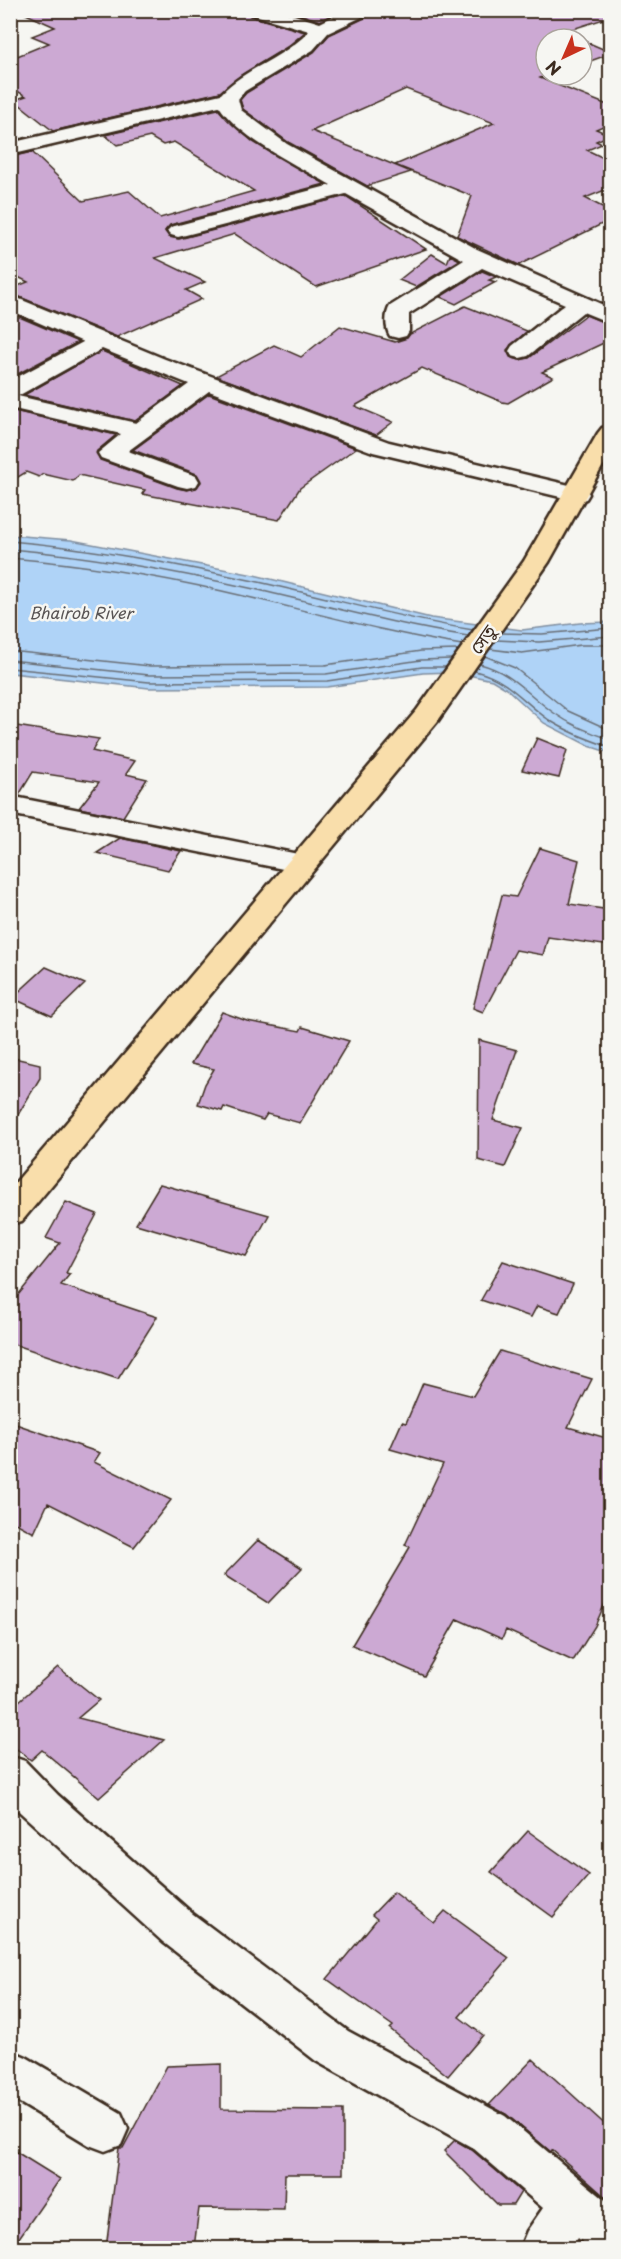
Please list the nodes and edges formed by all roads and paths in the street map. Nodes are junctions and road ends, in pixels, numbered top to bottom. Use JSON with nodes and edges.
{"nodes":[{"id":1,"x":257,"y":10,"type":"edge"},
{"id":2,"x":362,"y":10,"type":"edge"},
{"id":3,"x":321,"y":29,"type":"junction"},
{"id":4,"x":228,"y":98,"type":"junction"},
{"id":5,"x":10,"y":149,"type":"edge"},
{"id":6,"x":348,"y":187,"type":"junction"},
{"id":7,"x":178,"y":231,"type":"dead end"},
{"id":8,"x":476,"y":262,"type":"dead end"},
{"id":9,"x":10,"y":301,"type":"edge"},
{"id":10,"x":581,"y":303,"type":"junction"},
{"id":11,"x":610,"y":316,"type":"edge"},
{"id":12,"x":398,"y":331,"type":"dead end"},
{"id":13,"x":101,"y":341,"type":"junction"},
{"id":14,"x":520,"y":351,"type":"dead end"},
{"id":15,"x":207,"y":382,"type":"junction"},
{"id":16,"x":10,"y":391,"type":"edge"},
{"id":17,"x":10,"y":401,"type":"edge"},
{"id":18,"x":140,"y":431,"type":"junction"},
{"id":19,"x":610,"y":433,"type":"edge"},
{"id":20,"x":187,"y":481,"type":"dead end"},
{"id":21,"x":577,"y":494,"type":"junction"},
{"id":22,"x":10,"y":805,"type":"edge"},
{"id":23,"x":303,"y":864,"type":"junction"},
{"id":24,"x":10,"y":1212,"type":"edge"},
{"id":25,"x":10,"y":1774,"type":"edge"},
{"id":26,"x":10,"y":2072,"type":"edge"},
{"id":27,"x":105,"y":2130,"type":"dead end"},
{"id":28,"x":574,"y":2203,"type":"junction"},
{"id":29,"x":610,"y":2234,"type":"edge"},
{"id":30,"x":544,"y":2248,"type":"edge"}],
"edges":[{"from":1,"to":3,"type":"street"},
{"from":2,"to":3,"type":"street"},
{"from":3,"to":4,"type":"street"},
{"from":4,"to":5,"type":"street"},
{"from":4,"to":6,"type":"street"},
{"from":6,"to":7,"type":"street"},
{"from":6,"to":10,"type":"street"},
{"from":8,"to":12,"type":"street"},
{"from":9,"to":13,"type":"street"},
{"from":10,"to":11,"type":"street"},
{"from":10,"to":14,"type":"street"},
{"from":13,"to":15,"type":"street"},
{"from":13,"to":16,"type":"street"},
{"from":15,"to":18,"type":"street"},
{"from":15,"to":21,"type":"street"},
{"from":17,"to":18,"type":"street"},
{"from":18,"to":20,"type":"street"},
{"from":19,"to":21,"type":"highway","name":"সেতু"},
{"from":21,"to":23,"type":"highway","name":"সেতু"},
{"from":22,"to":23,"type":"street"},
{"from":23,"to":24,"type":"highway","name":"সেতু"},
{"from":25,"to":28,"type":"street"},
{"from":26,"to":27,"type":"street"},
{"from":28,"to":29,"type":"street"},
{"from":28,"to":30,"type":"street"}]}
